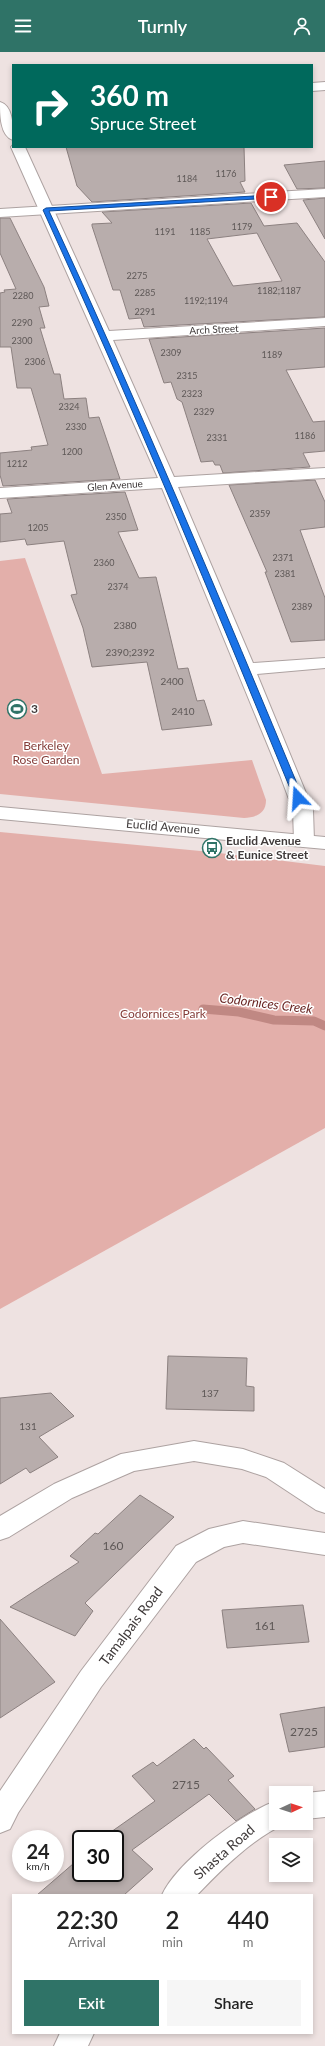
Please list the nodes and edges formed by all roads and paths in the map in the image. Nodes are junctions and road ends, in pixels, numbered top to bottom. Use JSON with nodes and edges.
{"nodes":[{"id":1,"x":325,"y":86,"type":"edge"},
{"id":2,"x":313,"y":87,"type":"edge"},
{"id":3,"x":12,"y":104,"type":"edge"},
{"id":4,"x":0,"y":106,"type":"edge"},
{"id":5,"x":12,"y":134,"type":"edge"},
{"id":6,"x":18,"y":148,"type":"edge"},
{"id":7,"x":325,"y":193,"type":"edge"},
{"id":8,"x":46,"y":210,"type":"junction"},
{"id":9,"x":0,"y":213,"type":"edge"},
{"id":10,"x":325,"y":322,"type":"edge"},
{"id":11,"x":104,"y":336,"type":"junction"},
{"id":12,"x":325,"y":473,"type":"edge"},
{"id":13,"x":167,"y":482,"type":"junction"},
{"id":14,"x":0,"y":493,"type":"edge"},
{"id":15,"x":325,"y":663,"type":"edge"},
{"id":16,"x":246,"y":669,"type":"junction"},
{"id":17,"x":0,"y":813,"type":"edge"},
{"id":18,"x":304,"y":841,"type":"junction"},
{"id":19,"x":325,"y":843,"type":"edge"},
{"id":20,"x":325,"y":1503,"type":"edge"},
{"id":21,"x":0,"y":1529,"type":"edge"},
{"id":22,"x":325,"y":1544,"type":"edge"},
{"id":23,"x":325,"y":1804,"type":"edge"},
{"id":24,"x":313,"y":1805,"type":"edge"},
{"id":25,"x":269,"y":1818,"type":"edge"},
{"id":26,"x":0,"y":1820,"type":"edge"},
{"id":27,"x":177,"y":1894,"type":"edge"},
{"id":28,"x":77,"y":2034,"type":"edge"},
{"id":29,"x":70,"y":2046,"type":"edge"}],
"edges":[{"from":1,"to":2,"type":"street"},
{"from":3,"to":4,"type":"street"},
{"from":4,"to":5,"type":"street"},
{"from":6,"to":8,"type":"street"},
{"from":7,"to":8,"type":"street"},
{"from":8,"to":9,"type":"street"},
{"from":8,"to":11,"type":"street"},
{"from":10,"to":11,"type":"street","name":"Arch Street"},
{"from":11,"to":13,"type":"street"},
{"from":12,"to":13,"type":"street","name":"Glen Avenue"},
{"from":13,"to":14,"type":"street","name":"Glen Avenue"},
{"from":13,"to":16,"type":"street"},
{"from":15,"to":16,"type":"street"},
{"from":16,"to":18,"type":"street"},
{"from":17,"to":18,"type":"street","name":"Euclid Avenue"},
{"from":18,"to":19,"type":"street","name":"Euclid Avenue"},
{"from":20,"to":21,"type":"street"},
{"from":22,"to":26,"type":"street","name":"Tamalpais Road"},
{"from":23,"to":24,"type":"street"},
{"from":25,"to":27,"type":"street","name":"Shasta Road"},
{"from":28,"to":29,"type":"street"}]}
